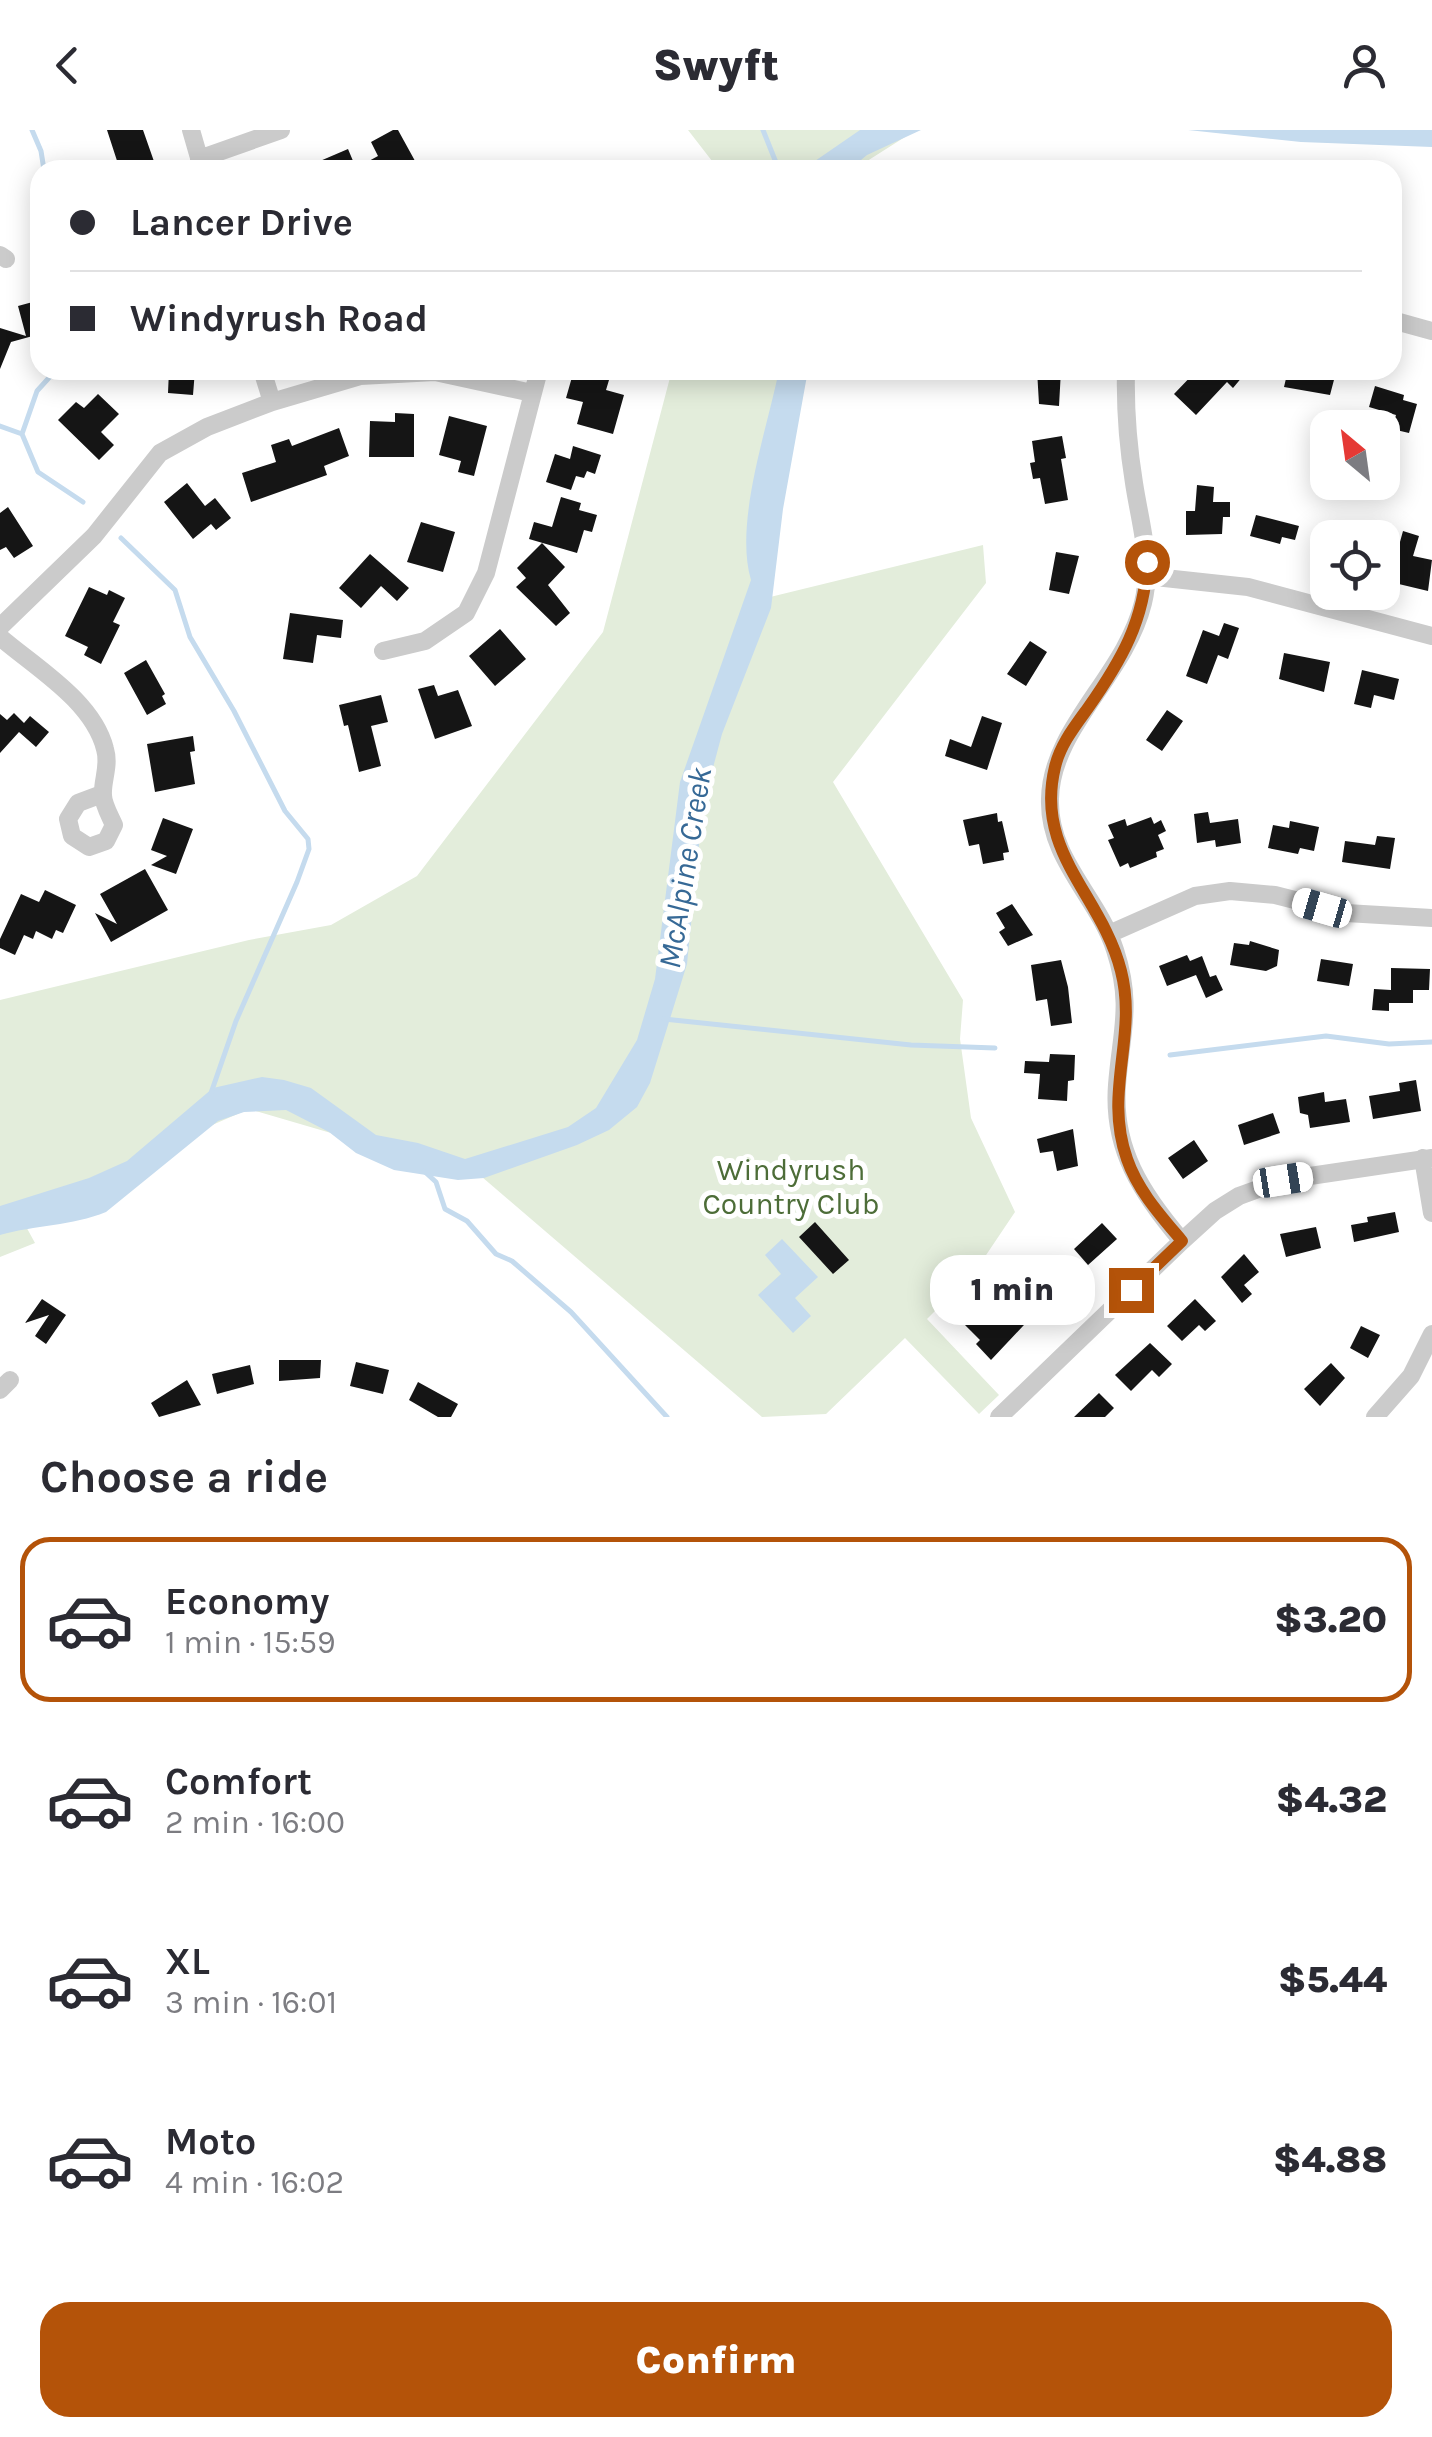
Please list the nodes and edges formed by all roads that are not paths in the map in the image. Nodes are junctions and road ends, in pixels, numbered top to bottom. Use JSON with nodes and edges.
{"nodes":[{"id":1,"x":191,"y":130,"type":"edge"},
{"id":2,"x":281,"y":130,"type":"edge"},
{"id":3,"x":200,"y":160,"type":"edge"},
{"id":4,"x":210,"y":160,"type":"edge"},
{"id":5,"x":1402,"y":323,"type":"edge"},
{"id":6,"x":1432,"y":331,"type":"edge"},
{"id":7,"x":265,"y":380,"type":"edge"},
{"id":8,"x":346,"y":380,"type":"edge"},
{"id":9,"x":470,"y":380,"type":"edge"},
{"id":10,"x":536,"y":380,"type":"edge"},
{"id":11,"x":1126,"y":380,"type":"edge"},
{"id":12,"x":532,"y":394,"type":"junction"},
{"id":13,"x":272,"y":402,"type":"junction"},
{"id":14,"x":1146,"y":576,"type":"junction"},
{"id":15,"x":0,"y":628,"type":"edge"},
{"id":16,"x":1432,"y":636,"type":"edge"},
{"id":17,"x":0,"y":637,"type":"edge"},
{"id":18,"x":382,"y":650,"type":"dead end"},
{"id":19,"x":102,"y":794,"type":"dead end"},
{"id":20,"x":1432,"y":918,"type":"edge"},
{"id":21,"x":1109,"y":934,"type":"junction"},
{"id":22,"x":1428,"y":1158,"type":"edge"},
{"id":23,"x":1432,"y":1213,"type":"edge"},
{"id":24,"x":1182,"y":1241,"type":"junction"},
{"id":25,"x":1432,"y":1334,"type":"edge"},
{"id":26,"x":1000,"y":1417,"type":"edge"},
{"id":27,"x":1375,"y":1417,"type":"edge"}],
"edges":[{"from":1,"to":3,"type":"street"},
{"from":2,"to":4,"type":"street"},
{"from":5,"to":6,"type":"street"},
{"from":7,"to":13,"type":"street"},
{"from":8,"to":13,"type":"street"},
{"from":9,"to":12,"type":"street"},
{"from":10,"to":12,"type":"street"},
{"from":11,"to":14,"type":"street"},
{"from":12,"to":18,"type":"street"},
{"from":13,"to":15,"type":"street"},
{"from":14,"to":16,"type":"street"},
{"from":14,"to":21,"type":"street"},
{"from":17,"to":19,"type":"street"},
{"from":20,"to":21,"type":"street"},
{"from":21,"to":24,"type":"street"},
{"from":22,"to":23,"type":"street"},
{"from":22,"to":24,"type":"street"},
{"from":24,"to":26,"type":"street"},
{"from":25,"to":27,"type":"street"}]}
